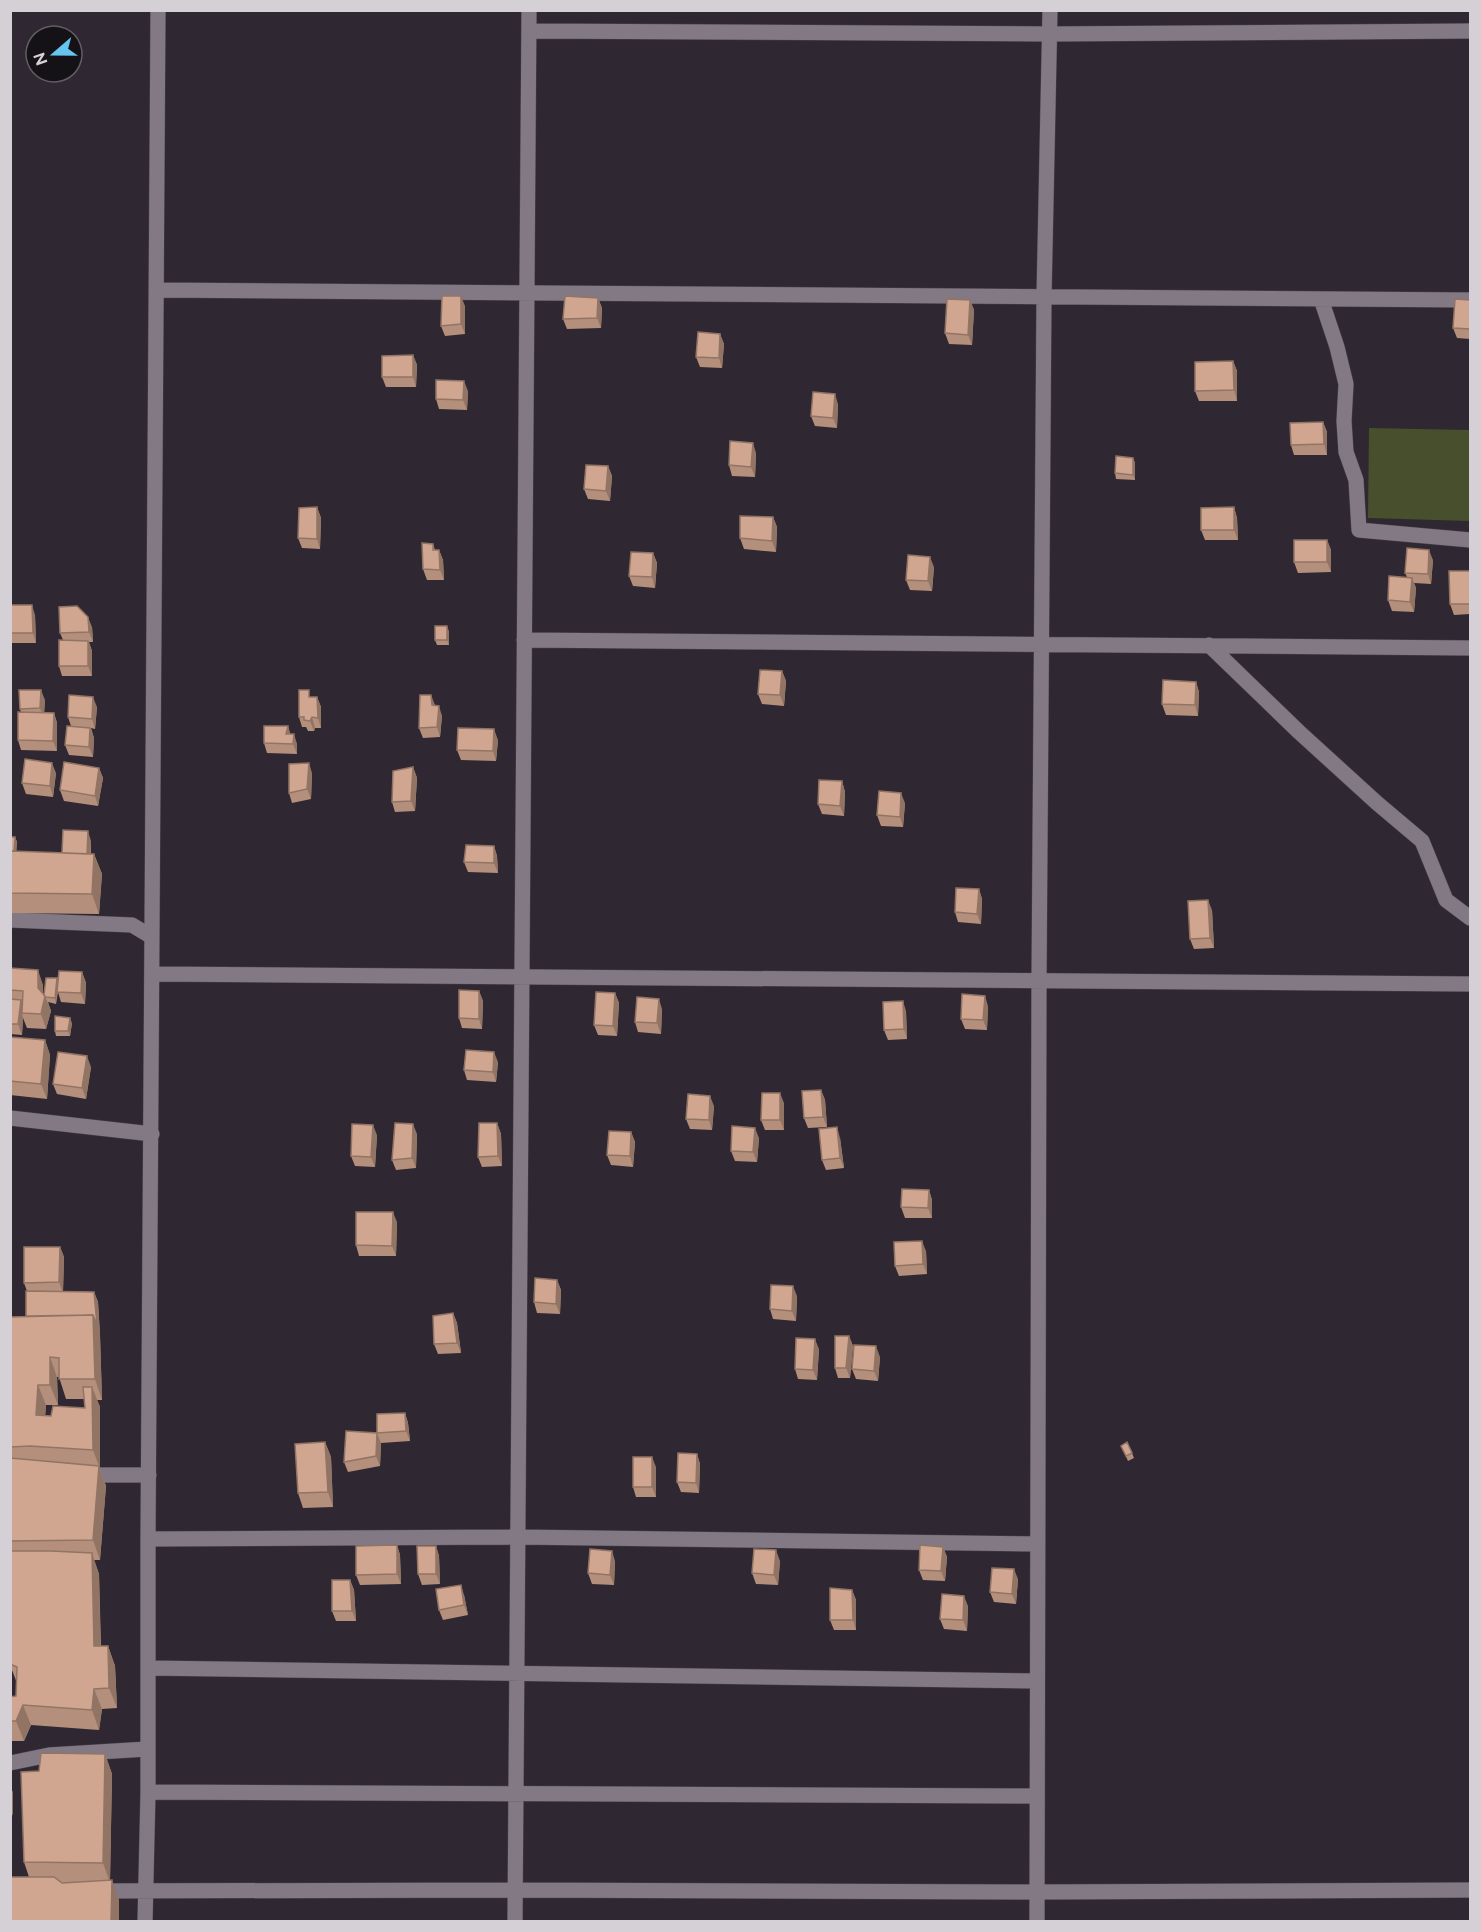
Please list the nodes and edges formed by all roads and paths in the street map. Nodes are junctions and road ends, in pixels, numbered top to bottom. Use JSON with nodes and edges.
{"nodes":[{"id":1,"x":158,"y":10,"type":"edge"},
{"id":2,"x":529,"y":10,"type":"edge"},
{"id":3,"x":1050,"y":10,"type":"edge"},
{"id":4,"x":529,"y":31,"type":"junction"},
{"id":5,"x":1470,"y":31,"type":"edge"},
{"id":6,"x":1049,"y":34,"type":"junction"},
{"id":7,"x":157,"y":290,"type":"junction"},
{"id":8,"x":527,"y":293,"type":"junction"},
{"id":9,"x":1044,"y":297,"type":"junction"},
{"id":10,"x":1321,"y":299,"type":"junction"},
{"id":11,"x":1470,"y":300,"type":"edge"},
{"id":12,"x":1470,"y":540,"type":"edge"},
{"id":13,"x":524,"y":640,"type":"junction"},
{"id":14,"x":1041,"y":644,"type":"junction"},
{"id":15,"x":1209,"y":645,"type":"junction"},
{"id":16,"x":1470,"y":648,"type":"edge"},
{"id":17,"x":1470,"y":918,"type":"edge"},
{"id":18,"x":10,"y":920,"type":"edge"},
{"id":19,"x":152,"y":937,"type":"junction"},
{"id":20,"x":153,"y":974,"type":"junction"},
{"id":21,"x":522,"y":976,"type":"junction"},
{"id":22,"x":1039,"y":980,"type":"junction"},
{"id":23,"x":1470,"y":984,"type":"edge"},
{"id":24,"x":10,"y":1119,"type":"edge"},
{"id":25,"x":152,"y":1134,"type":"junction"},
{"id":26,"x":71,"y":1474,"type":"edge"},
{"id":27,"x":149,"y":1475,"type":"junction"},
{"id":28,"x":518,"y":1537,"type":"junction"},
{"id":29,"x":148,"y":1539,"type":"junction"},
{"id":30,"x":1038,"y":1544,"type":"junction"},
{"id":31,"x":148,"y":1668,"type":"junction"},
{"id":32,"x":517,"y":1673,"type":"junction"},
{"id":33,"x":1037,"y":1681,"type":"junction"},
{"id":34,"x":147,"y":1749,"type":"junction"},
{"id":35,"x":10,"y":1763,"type":"edge"},
{"id":36,"x":148,"y":1792,"type":"junction"},
{"id":37,"x":516,"y":1793,"type":"junction"},
{"id":38,"x":1037,"y":1796,"type":"junction"},
{"id":39,"x":516,"y":1890,"type":"junction"},
{"id":40,"x":1470,"y":1890,"type":"edge"},
{"id":41,"x":78,"y":1891,"type":"edge"},
{"id":42,"x":145,"y":1892,"type":"junction"},
{"id":43,"x":1037,"y":1892,"type":"junction"},
{"id":44,"x":145,"y":1922,"type":"edge"},
{"id":45,"x":515,"y":1922,"type":"edge"},
{"id":46,"x":1037,"y":1922,"type":"edge"}],
"edges":[{"from":1,"to":7,"type":"street"},
{"from":2,"to":4,"type":"street"},
{"from":3,"to":6,"type":"street"},
{"from":4,"to":6,"type":"street"},
{"from":4,"to":8,"type":"street"},
{"from":5,"to":6,"type":"street"},
{"from":6,"to":9,"type":"street"},
{"from":7,"to":8,"type":"street"},
{"from":7,"to":19,"type":"street"},
{"from":8,"to":9,"type":"street"},
{"from":8,"to":13,"type":"street"},
{"from":9,"to":10,"type":"street"},
{"from":9,"to":14,"type":"street"},
{"from":10,"to":11,"type":"street"},
{"from":10,"to":12,"type":"street"},
{"from":13,"to":14,"type":"street"},
{"from":13,"to":21,"type":"street"},
{"from":14,"to":15,"type":"street"},
{"from":14,"to":22,"type":"street"},
{"from":15,"to":16,"type":"street"},
{"from":15,"to":17,"type":"street"},
{"from":18,"to":19,"type":"street"},
{"from":19,"to":20,"type":"street"},
{"from":20,"to":21,"type":"street"},
{"from":20,"to":25,"type":"street"},
{"from":21,"to":22,"type":"street"},
{"from":21,"to":28,"type":"street"},
{"from":22,"to":23,"type":"street"},
{"from":22,"to":30,"type":"street"},
{"from":24,"to":25,"type":"street"},
{"from":25,"to":27,"type":"street"},
{"from":26,"to":27,"type":"street"},
{"from":27,"to":29,"type":"street"},
{"from":28,"to":29,"type":"street"},
{"from":28,"to":30,"type":"street"},
{"from":28,"to":32,"type":"street"},
{"from":29,"to":31,"type":"street"},
{"from":30,"to":33,"type":"street"},
{"from":31,"to":32,"type":"street"},
{"from":31,"to":34,"type":"street"},
{"from":32,"to":33,"type":"street"},
{"from":32,"to":37,"type":"street"},
{"from":33,"to":38,"type":"street"},
{"from":34,"to":35,"type":"street"},
{"from":34,"to":36,"type":"street"},
{"from":36,"to":37,"type":"street"},
{"from":36,"to":42,"type":"street"},
{"from":37,"to":38,"type":"street"},
{"from":37,"to":39,"type":"street"},
{"from":38,"to":43,"type":"street"},
{"from":39,"to":42,"type":"street"},
{"from":39,"to":43,"type":"street"},
{"from":39,"to":45,"type":"street"},
{"from":40,"to":43,"type":"street"},
{"from":41,"to":42,"type":"street"},
{"from":42,"to":44,"type":"street"},
{"from":43,"to":46,"type":"street"}]}
